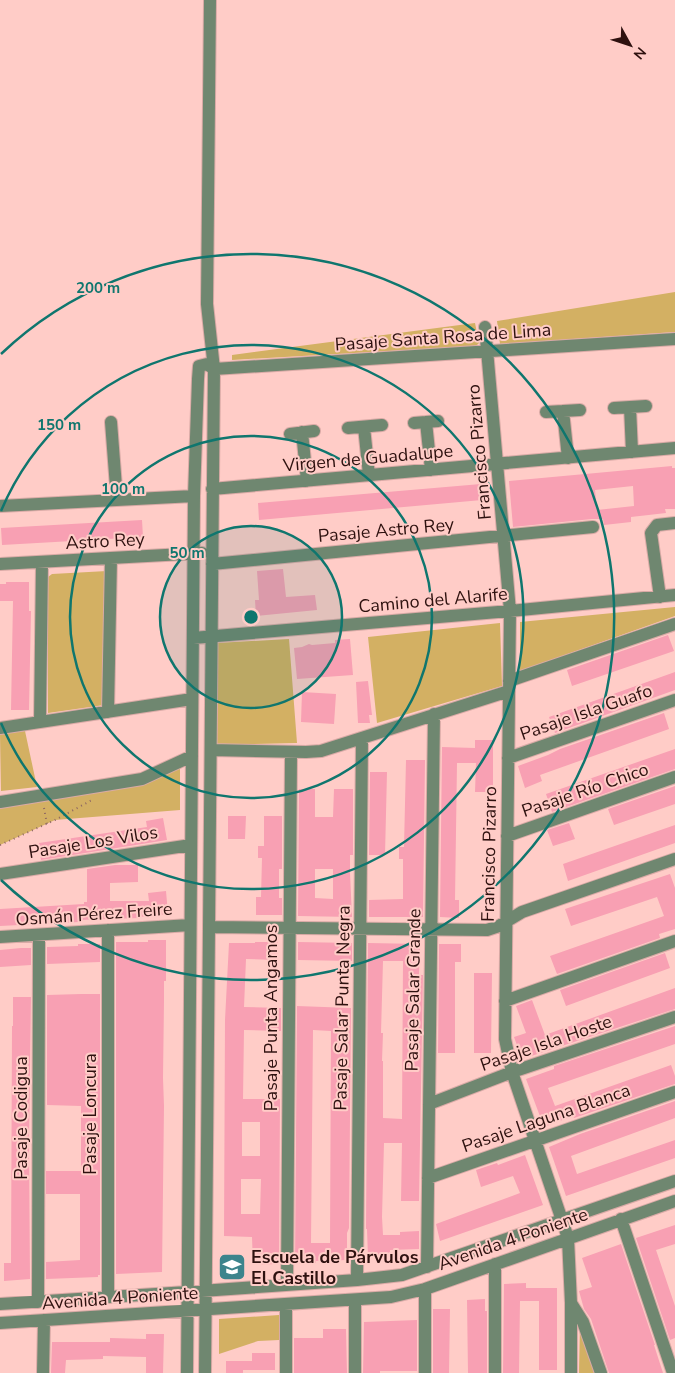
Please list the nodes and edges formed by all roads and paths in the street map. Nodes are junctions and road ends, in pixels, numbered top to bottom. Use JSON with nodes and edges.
{"nodes":[{"id":1,"x":210,"y":0,"type":"edge"},
{"id":2,"x":486,"y":327,"type":"dead end"},
{"id":3,"x":675,"y":338,"type":"edge"},
{"id":4,"x":488,"y":352,"type":"junction"},
{"id":5,"x":214,"y":369,"type":"junction"},
{"id":6,"x":646,"y":406,"type":"dead end"},
{"id":7,"x":630,"y":407,"type":"junction"},
{"id":8,"x":614,"y":408,"type":"dead end"},
{"id":9,"x":580,"y":410,"type":"dead end"},
{"id":10,"x":563,"y":411,"type":"junction"},
{"id":11,"x":546,"y":412,"type":"dead end"},
{"id":12,"x":111,"y":422,"type":"dead end"},
{"id":13,"x":426,"y":422,"type":"dead end"},
{"id":14,"x":382,"y":425,"type":"dead end"},
{"id":15,"x":364,"y":427,"type":"junction"},
{"id":16,"x":348,"y":428,"type":"dead end"},
{"id":17,"x":302,"y":432,"type":"dead end"},
{"id":18,"x":675,"y":448,"type":"edge"},
{"id":19,"x":632,"y":452,"type":"junction"},
{"id":20,"x":568,"y":458,"type":"junction"},
{"id":21,"x":498,"y":464,"type":"junction"},
{"id":22,"x":432,"y":470,"type":"junction"},
{"id":23,"x":369,"y":476,"type":"junction"},
{"id":24,"x":307,"y":481,"type":"junction"},
{"id":25,"x":212,"y":489,"type":"junction"},
{"id":26,"x":194,"y":496,"type":"junction"},
{"id":27,"x":117,"y":500,"type":"junction"},
{"id":28,"x":0,"y":506,"type":"edge"},
{"id":29,"x":675,"y":523,"type":"edge"},
{"id":30,"x":593,"y":528,"type":"dead end"},
{"id":31,"x":504,"y":536,"type":"junction"},
{"id":32,"x":194,"y":553,"type":"junction"},
{"id":33,"x":111,"y":558,"type":"junction"},
{"id":34,"x":212,"y":558,"type":"junction"},
{"id":35,"x":42,"y":562,"type":"junction"},
{"id":36,"x":0,"y":564,"type":"edge"},
{"id":37,"x":675,"y":595,"type":"edge"},
{"id":38,"x":660,"y":597,"type":"junction"},
{"id":39,"x":510,"y":612,"type":"junction"},
{"id":40,"x":675,"y":624,"type":"edge"},
{"id":41,"x":212,"y":637,"type":"junction"},
{"id":42,"x":193,"y":638,"type":"junction"},
{"id":43,"x":509,"y":686,"type":"junction"},
{"id":44,"x":192,"y":699,"type":"junction"},
{"id":45,"x":675,"y":700,"type":"edge"},
{"id":46,"x":108,"y":712,"type":"junction"},
{"id":47,"x":434,"y":714,"type":"junction"},
{"id":48,"x":40,"y":722,"type":"junction"},
{"id":49,"x":0,"y":728,"type":"edge"},
{"id":50,"x":362,"y":738,"type":"junction"},
{"id":51,"x":211,"y":750,"type":"junction"},
{"id":52,"x":291,"y":752,"type":"junction"},
{"id":53,"x":192,"y":756,"type":"junction"},
{"id":54,"x":508,"y":758,"type":"junction"},
{"id":55,"x":675,"y":777,"type":"edge"},
{"id":56,"x":42,"y":796,"type":"junction"},
{"id":57,"x":95,"y":798,"type":"dead end"},
{"id":58,"x":0,"y":802,"type":"edge"},
{"id":59,"x":47,"y":824,"type":"junction"},
{"id":60,"x":507,"y":836,"type":"junction"},
{"id":61,"x":0,"y":845,"type":"edge"},
{"id":62,"x":191,"y":845,"type":"junction"},
{"id":63,"x":675,"y":859,"type":"edge"},
{"id":64,"x":0,"y":874,"type":"edge"},
{"id":65,"x":506,"y":921,"type":"junction"},
{"id":66,"x":190,"y":925,"type":"junction"},
{"id":67,"x":209,"y":928,"type":"junction"},
{"id":68,"x":290,"y":928,"type":"junction"},
{"id":69,"x":361,"y":929,"type":"junction"},
{"id":70,"x":108,"y":930,"type":"junction"},
{"id":71,"x":431,"y":930,"type":"junction"},
{"id":72,"x":39,"y":935,"type":"junction"},
{"id":73,"x":0,"y":937,"type":"edge"},
{"id":74,"x":675,"y":941,"type":"edge"},
{"id":75,"x":505,"y":1001,"type":"junction"},
{"id":76,"x":675,"y":1016,"type":"edge"},
{"id":77,"x":512,"y":1072,"type":"junction"},
{"id":78,"x":675,"y":1092,"type":"edge"},
{"id":79,"x":429,"y":1104,"type":"junction"},
{"id":80,"x":535,"y":1140,"type":"junction"},
{"id":81,"x":428,"y":1178,"type":"junction"},
{"id":82,"x":675,"y":1181,"type":"edge"},
{"id":83,"x":675,"y":1201,"type":"edge"},
{"id":84,"x":562,"y":1219,"type":"junction"},
{"id":85,"x":621,"y":1220,"type":"junction"},
{"id":86,"x":568,"y":1238,"type":"junction"},
{"id":87,"x":495,"y":1264,"type":"junction"},
{"id":88,"x":427,"y":1267,"type":"junction"},
{"id":89,"x":357,"y":1280,"type":"junction"},
{"id":90,"x":287,"y":1284,"type":"junction"},
{"id":91,"x":425,"y":1289,"type":"junction"},
{"id":92,"x":205,"y":1290,"type":"junction"},
{"id":93,"x":187,"y":1292,"type":"junction"},
{"id":94,"x":108,"y":1297,"type":"junction"},
{"id":95,"x":355,"y":1300,"type":"junction"},
{"id":96,"x":38,"y":1302,"type":"junction"},
{"id":97,"x":571,"y":1303,"type":"junction"},
{"id":98,"x":0,"y":1304,"type":"edge"},
{"id":99,"x":286,"y":1304,"type":"junction"},
{"id":100,"x":205,"y":1309,"type":"junction"},
{"id":101,"x":187,"y":1311,"type":"junction"},
{"id":102,"x":44,"y":1320,"type":"junction"},
{"id":103,"x":0,"y":1323,"type":"edge"},
{"id":104,"x":43,"y":1373,"type":"edge"},
{"id":105,"x":187,"y":1373,"type":"edge"},
{"id":106,"x":204,"y":1373,"type":"edge"},
{"id":107,"x":286,"y":1373,"type":"edge"},
{"id":108,"x":355,"y":1373,"type":"edge"},
{"id":109,"x":425,"y":1373,"type":"edge"},
{"id":110,"x":495,"y":1373,"type":"edge"},
{"id":111,"x":571,"y":1373,"type":"edge"},
{"id":112,"x":601,"y":1373,"type":"edge"},
{"id":113,"x":673,"y":1373,"type":"edge"}],
"edges":[{"from":1,"to":5,"type":"street"},
{"from":2,"to":4,"type":"street","name":"Francisco Pizarro"},
{"from":3,"to":4,"type":"street","name":"Pasaje Santa Rosa de Lima"},
{"from":4,"to":5,"type":"street","name":"Pasaje Santa Rosa de Lima"},
{"from":4,"to":21,"type":"street","name":"Francisco Pizarro"},
{"from":5,"to":25,"type":"street"},
{"from":5,"to":26,"type":"street","name":"Pasaje Santa Rosa de Lima"},
{"from":6,"to":7,"type":"street"},
{"from":7,"to":8,"type":"street"},
{"from":7,"to":19,"type":"street"},
{"from":9,"to":10,"type":"street"},
{"from":10,"to":11,"type":"street"},
{"from":10,"to":20,"type":"street"},
{"from":12,"to":27,"type":"street"},
{"from":13,"to":22,"type":"street"},
{"from":14,"to":15,"type":"street"},
{"from":15,"to":16,"type":"street"},
{"from":15,"to":23,"type":"street"},
{"from":17,"to":24,"type":"street"},
{"from":18,"to":19,"type":"street","name":"Virgen de Guadalupe"},
{"from":19,"to":20,"type":"street","name":"Virgen de Guadalupe"},
{"from":20,"to":21,"type":"street","name":"Virgen de Guadalupe"},
{"from":21,"to":22,"type":"street","name":"Virgen de Guadalupe"},
{"from":21,"to":31,"type":"street","name":"Francisco Pizarro"},
{"from":22,"to":23,"type":"street","name":"Virgen de Guadalupe"},
{"from":23,"to":24,"type":"street","name":"Virgen de Guadalupe"},
{"from":24,"to":25,"type":"street","name":"Virgen de Guadalupe"},
{"from":25,"to":34,"type":"street"},
{"from":26,"to":27,"type":"street"},
{"from":26,"to":32,"type":"street"},
{"from":27,"to":28,"type":"street"},
{"from":29,"to":38,"type":"street"},
{"from":30,"to":31,"type":"street","name":"Pasaje Astro Rey"},
{"from":31,"to":34,"type":"street","name":"Pasaje Astro Rey"},
{"from":31,"to":39,"type":"street","name":"Francisco Pizarro"},
{"from":32,"to":33,"type":"street","name":"Astro Rey"},
{"from":32,"to":34,"type":"street","name":"Astro Rey"},
{"from":32,"to":42,"type":"street"},
{"from":33,"to":35,"type":"street","name":"Astro Rey"},
{"from":33,"to":46,"type":"street"},
{"from":34,"to":41,"type":"street"},
{"from":35,"to":36,"type":"street","name":"Astro Rey"},
{"from":35,"to":48,"type":"street"},
{"from":37,"to":38,"type":"street","name":"Camino del Alarife"},
{"from":38,"to":39,"type":"street","name":"Camino del Alarife"},
{"from":39,"to":41,"type":"street","name":"Camino del Alarife"},
{"from":39,"to":43,"type":"street","name":"Francisco Pizarro"},
{"from":40,"to":43,"type":"street"},
{"from":41,"to":42,"type":"street","name":"Camino del Alarife"},
{"from":41,"to":51,"type":"street"},
{"from":42,"to":44,"type":"street"},
{"from":43,"to":47,"type":"street"},
{"from":43,"to":54,"type":"street","name":"Francisco Pizarro"},
{"from":44,"to":46,"type":"street"},
{"from":44,"to":53,"type":"street"},
{"from":45,"to":54,"type":"street","name":"Pasaje Isla Guafo"},
{"from":46,"to":48,"type":"street"},
{"from":47,"to":50,"type":"street"},
{"from":47,"to":71,"type":"street","name":"Pasaje Salar Grande"},
{"from":48,"to":49,"type":"street"},
{"from":50,"to":52,"type":"street"},
{"from":50,"to":69,"type":"street","name":"Pasaje Salar Punta Negra"},
{"from":51,"to":52,"type":"street"},
{"from":51,"to":67,"type":"street"},
{"from":52,"to":68,"type":"street","name":"Pasaje Punta Angamos"},
{"from":53,"to":56,"type":"street"},
{"from":53,"to":62,"type":"street"},
{"from":54,"to":60,"type":"street","name":"Francisco Pizarro"},
{"from":55,"to":60,"type":"street","name":"Pasaje Río Chico"},
{"from":56,"to":58,"type":"street"},
{"from":56,"to":59,"type":"path"},
{"from":57,"to":59,"type":"path"},
{"from":59,"to":61,"type":"path"},
{"from":60,"to":65,"type":"street","name":"Francisco Pizarro"},
{"from":62,"to":64,"type":"street","name":"Pasaje Los Vilos"},
{"from":62,"to":66,"type":"street"},
{"from":63,"to":65,"type":"street"},
{"from":65,"to":71,"type":"street"},
{"from":65,"to":75,"type":"street","name":"Francisco Pizarro"},
{"from":66,"to":70,"type":"street","name":"Osmán Pérez Freire"},
{"from":66,"to":93,"type":"street"},
{"from":67,"to":68,"type":"street"},
{"from":67,"to":92,"type":"street"},
{"from":68,"to":69,"type":"street"},
{"from":68,"to":90,"type":"street","name":"Pasaje Punta Angamos"},
{"from":69,"to":71,"type":"street"},
{"from":69,"to":89,"type":"street","name":"Pasaje Salar Punta Negra"},
{"from":70,"to":72,"type":"street","name":"Osmán Pérez Freire"},
{"from":70,"to":94,"type":"street","name":"Pasaje Loncura"},
{"from":71,"to":79,"type":"street","name":"Pasaje Salar Grande"},
{"from":72,"to":73,"type":"street","name":"Osmán Pérez Freire"},
{"from":72,"to":96,"type":"street","name":"Pasaje Codigua"},
{"from":74,"to":75,"type":"street"},
{"from":75,"to":77,"type":"street","name":"Francisco Pizarro"},
{"from":76,"to":77,"type":"street","name":"Pasaje Isla Hoste"},
{"from":77,"to":79,"type":"street","name":"Pasaje Isla Hoste"},
{"from":77,"to":80,"type":"street","name":"Francisco Pizarro"},
{"from":78,"to":80,"type":"street","name":"Pasaje Laguna Blanca"},
{"from":79,"to":81,"type":"street","name":"Pasaje Salar Grande"},
{"from":80,"to":81,"type":"street","name":"Pasaje Laguna Blanca"},
{"from":80,"to":84,"type":"street","name":"Francisco Pizarro"},
{"from":81,"to":88,"type":"street","name":"Pasaje Salar Grande"},
{"from":82,"to":84,"type":"street","name":"Avenida 4 Poniente"},
{"from":83,"to":85,"type":"street","name":"Avenida 4 Poniente"},
{"from":84,"to":86,"type":"street","name":"Francisco Pizarro"},
{"from":84,"to":88,"type":"street","name":"Avenida 4 Poniente"},
{"from":85,"to":86,"type":"street","name":"Avenida 4 Poniente"},
{"from":85,"to":113,"type":"street"},
{"from":86,"to":87,"type":"street","name":"Avenida 4 Poniente"},
{"from":86,"to":97,"type":"street","name":"Francisco Pizarro"},
{"from":87,"to":91,"type":"street","name":"Avenida 4 Poniente"},
{"from":87,"to":110,"type":"street"},
{"from":88,"to":89,"type":"street","name":"Avenida 4 Poniente"},
{"from":89,"to":90,"type":"street","name":"Avenida 4 Poniente"},
{"from":90,"to":92,"type":"street","name":"Avenida 4 Poniente"},
{"from":91,"to":95,"type":"street","name":"Avenida 4 Poniente"},
{"from":91,"to":109,"type":"street"},
{"from":92,"to":93,"type":"street","name":"Avenida 4 Poniente"},
{"from":92,"to":100,"type":"street"},
{"from":93,"to":94,"type":"street","name":"Avenida 4 Poniente"},
{"from":93,"to":101,"type":"street"},
{"from":94,"to":96,"type":"street","name":"Avenida 4 Poniente"},
{"from":95,"to":99,"type":"street","name":"Avenida 4 Poniente"},
{"from":95,"to":108,"type":"street"},
{"from":96,"to":98,"type":"street","name":"Avenida 4 Poniente"},
{"from":97,"to":111,"type":"street","name":"Francisco Pizarro"},
{"from":97,"to":112,"type":"street"},
{"from":99,"to":100,"type":"street","name":"Avenida 4 Poniente"},
{"from":99,"to":107,"type":"street"},
{"from":100,"to":101,"type":"street","name":"Avenida 4 Poniente"},
{"from":100,"to":106,"type":"street"},
{"from":101,"to":102,"type":"street","name":"Avenida 4 Poniente"},
{"from":101,"to":105,"type":"street"},
{"from":102,"to":103,"type":"street","name":"Avenida 4 Poniente"},
{"from":102,"to":104,"type":"street"}]}
